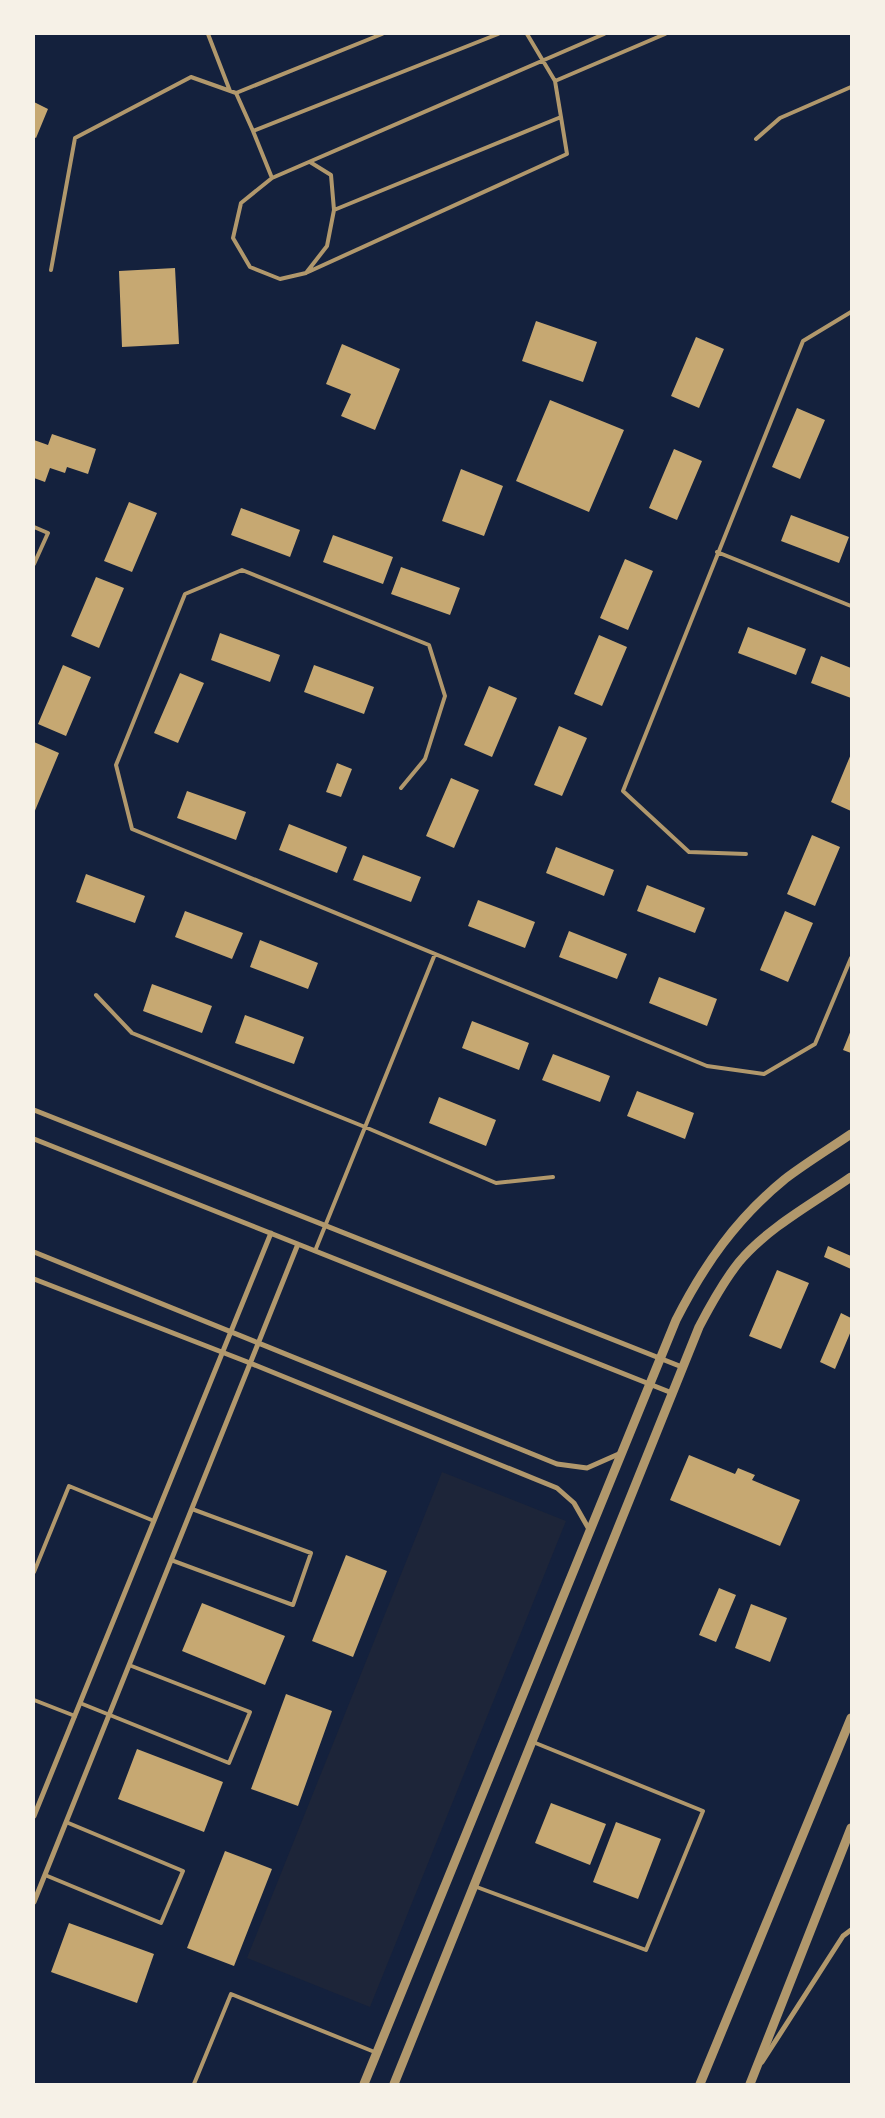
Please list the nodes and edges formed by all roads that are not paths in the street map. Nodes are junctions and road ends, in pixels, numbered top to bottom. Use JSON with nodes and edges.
{"nodes":[{"id":1,"x":208,"y":34,"type":"edge"},
{"id":2,"x":382,"y":34,"type":"edge"},
{"id":3,"x":498,"y":34,"type":"edge"},
{"id":4,"x":527,"y":34,"type":"edge"},
{"id":5,"x":604,"y":34,"type":"edge"},
{"id":6,"x":665,"y":34,"type":"edge"},
{"id":7,"x":542,"y":61,"type":"junction"},
{"id":8,"x":555,"y":81,"type":"junction"},
{"id":9,"x":851,"y":87,"type":"edge"},
{"id":10,"x":230,"y":91,"type":"junction"},
{"id":11,"x":236,"y":93,"type":"junction"},
{"id":12,"x":561,"y":116,"type":"junction"},
{"id":13,"x":253,"y":132,"type":"junction"},
{"id":14,"x":756,"y":139,"type":"dead end"},
{"id":15,"x":310,"y":162,"type":"junction"},
{"id":16,"x":272,"y":178,"type":"junction"},
{"id":17,"x":334,"y":210,"type":"junction"},
{"id":18,"x":51,"y":270,"type":"dead end"},
{"id":19,"x":306,"y":273,"type":"junction"},
{"id":20,"x":851,"y":312,"type":"edge"},
{"id":21,"x":34,"y":527,"type":"edge"},
{"id":22,"x":717,"y":552,"type":"junction"},
{"id":23,"x":34,"y":564,"type":"edge"},
{"id":24,"x":851,"y":606,"type":"edge"},
{"id":25,"x":400,"y":788,"type":"dead end"},
{"id":26,"x":746,"y":854,"type":"dead end"},
{"id":27,"x":435,"y":954,"type":"junction"},
{"id":28,"x":851,"y":958,"type":"edge"},
{"id":29,"x":96,"y":995,"type":"dead end"},
{"id":30,"x":34,"y":1110,"type":"edge"},
{"id":31,"x":365,"y":1127,"type":"junction"},
{"id":32,"x":851,"y":1134,"type":"edge"},
{"id":33,"x":34,"y":1139,"type":"edge"},
{"id":34,"x":553,"y":1177,"type":"dead end"},
{"id":35,"x":851,"y":1177,"type":"edge"},
{"id":36,"x":325,"y":1226,"type":"junction"},
{"id":37,"x":271,"y":1234,"type":"junction"},
{"id":38,"x":298,"y":1244,"type":"junction"},
{"id":39,"x":315,"y":1251,"type":"junction"},
{"id":40,"x":34,"y":1252,"type":"edge"},
{"id":41,"x":34,"y":1279,"type":"edge"},
{"id":42,"x":231,"y":1331,"type":"junction"},
{"id":43,"x":258,"y":1342,"type":"junction"},
{"id":44,"x":222,"y":1353,"type":"junction"},
{"id":45,"x":660,"y":1359,"type":"junction"},
{"id":46,"x":250,"y":1363,"type":"junction"},
{"id":47,"x":682,"y":1367,"type":"junction"},
{"id":48,"x":650,"y":1384,"type":"junction"},
{"id":49,"x":672,"y":1393,"type":"junction"},
{"id":50,"x":622,"y":1453,"type":"junction"},
{"id":51,"x":192,"y":1509,"type":"junction"},
{"id":52,"x":154,"y":1521,"type":"junction"},
{"id":53,"x":590,"y":1531,"type":"junction"},
{"id":54,"x":171,"y":1560,"type":"junction"},
{"id":55,"x":34,"y":1572,"type":"edge"},
{"id":56,"x":129,"y":1665,"type":"junction"},
{"id":57,"x":34,"y":1700,"type":"edge"},
{"id":58,"x":80,"y":1703,"type":"junction"},
{"id":59,"x":109,"y":1714,"type":"junction"},
{"id":60,"x":75,"y":1716,"type":"junction"},
{"id":61,"x":851,"y":1718,"type":"edge"},
{"id":62,"x":532,"y":1742,"type":"junction"},
{"id":63,"x":34,"y":1816,"type":"edge"},
{"id":64,"x":66,"y":1822,"type":"junction"},
{"id":65,"x":851,"y":1828,"type":"edge"},
{"id":66,"x":45,"y":1875,"type":"junction"},
{"id":67,"x":474,"y":1886,"type":"junction"},
{"id":68,"x":34,"y":1902,"type":"edge"},
{"id":69,"x":851,"y":1930,"type":"edge"},
{"id":70,"x":377,"y":2053,"type":"junction"},
{"id":71,"x":755,"y":2073,"type":"junction"},
{"id":72,"x":194,"y":2084,"type":"edge"},
{"id":73,"x":364,"y":2084,"type":"edge"},
{"id":74,"x":394,"y":2084,"type":"edge"},
{"id":75,"x":700,"y":2084,"type":"edge"},
{"id":76,"x":750,"y":2084,"type":"edge"}],
"edges":[{"from":1,"to":10,"type":"lane"},
{"from":2,"to":11,"type":"lane"},
{"from":3,"to":13,"type":"lane"},
{"from":4,"to":7,"type":"lane"},
{"from":5,"to":7,"type":"lane"},
{"from":6,"to":8,"type":"lane"},
{"from":7,"to":8,"type":"lane"},
{"from":7,"to":15,"type":"lane"},
{"from":8,"to":12,"type":"lane"},
{"from":9,"to":14,"type":"lane"},
{"from":10,"to":11,"type":"lane"},
{"from":10,"to":18,"type":"lane"},
{"from":11,"to":13,"type":"lane"},
{"from":12,"to":17,"type":"lane"},
{"from":12,"to":19,"type":"lane"},
{"from":13,"to":16,"type":"lane"},
{"from":15,"to":16,"type":"lane"},
{"from":15,"to":17,"type":"lane"},
{"from":16,"to":19,"type":"lane"},
{"from":17,"to":19,"type":"lane"},
{"from":20,"to":22,"type":"lane"},
{"from":21,"to":23,"type":"lane"},
{"from":22,"to":24,"type":"lane"},
{"from":22,"to":26,"type":"lane"},
{"from":25,"to":27,"type":"lane"},
{"from":27,"to":28,"type":"lane"},
{"from":27,"to":31,"type":"lane"},
{"from":29,"to":31,"type":"lane"},
{"from":30,"to":36,"type":"street"},
{"from":31,"to":34,"type":"lane"},
{"from":31,"to":36,"type":"lane"},
{"from":32,"to":45,"type":"street"},
{"from":33,"to":37,"type":"street"},
{"from":35,"to":47,"type":"street"},
{"from":36,"to":39,"type":"lane"},
{"from":36,"to":45,"type":"street"},
{"from":37,"to":38,"type":"street"},
{"from":37,"to":42,"type":"street"},
{"from":38,"to":39,"type":"street"},
{"from":38,"to":43,"type":"street"},
{"from":39,"to":48,"type":"street"},
{"from":40,"to":42,"type":"street"},
{"from":41,"to":44,"type":"street"},
{"from":42,"to":43,"type":"street"},
{"from":42,"to":44,"type":"street"},
{"from":43,"to":46,"type":"street"},
{"from":43,"to":50,"type":"street"},
{"from":44,"to":46,"type":"street"},
{"from":44,"to":52,"type":"street"},
{"from":45,"to":47,"type":"street"},
{"from":45,"to":48,"type":"street"},
{"from":46,"to":51,"type":"street"},
{"from":46,"to":53,"type":"street"},
{"from":47,"to":49,"type":"street"},
{"from":48,"to":49,"type":"street"},
{"from":48,"to":50,"type":"street"},
{"from":49,"to":62,"type":"street"},
{"from":50,"to":53,"type":"street"},
{"from":51,"to":54,"type":"street"},
{"from":51,"to":54,"type":"lane"},
{"from":52,"to":55,"type":"lane"},
{"from":52,"to":58,"type":"street"},
{"from":53,"to":70,"type":"street"},
{"from":54,"to":56,"type":"street"},
{"from":56,"to":59,"type":"street"},
{"from":56,"to":59,"type":"lane"},
{"from":57,"to":60,"type":"lane"},
{"from":58,"to":59,"type":"lane"},
{"from":58,"to":60,"type":"street"},
{"from":59,"to":64,"type":"street"},
{"from":60,"to":63,"type":"street"},
{"from":61,"to":75,"type":"street"},
{"from":62,"to":67,"type":"street"},
{"from":62,"to":67,"type":"lane"},
{"from":64,"to":66,"type":"street"},
{"from":64,"to":66,"type":"lane"},
{"from":65,"to":71,"type":"street"},
{"from":66,"to":68,"type":"street"},
{"from":67,"to":74,"type":"street"},
{"from":69,"to":71,"type":"street"},
{"from":70,"to":72,"type":"lane"},
{"from":70,"to":73,"type":"street"},
{"from":71,"to":76,"type":"street"}]}
